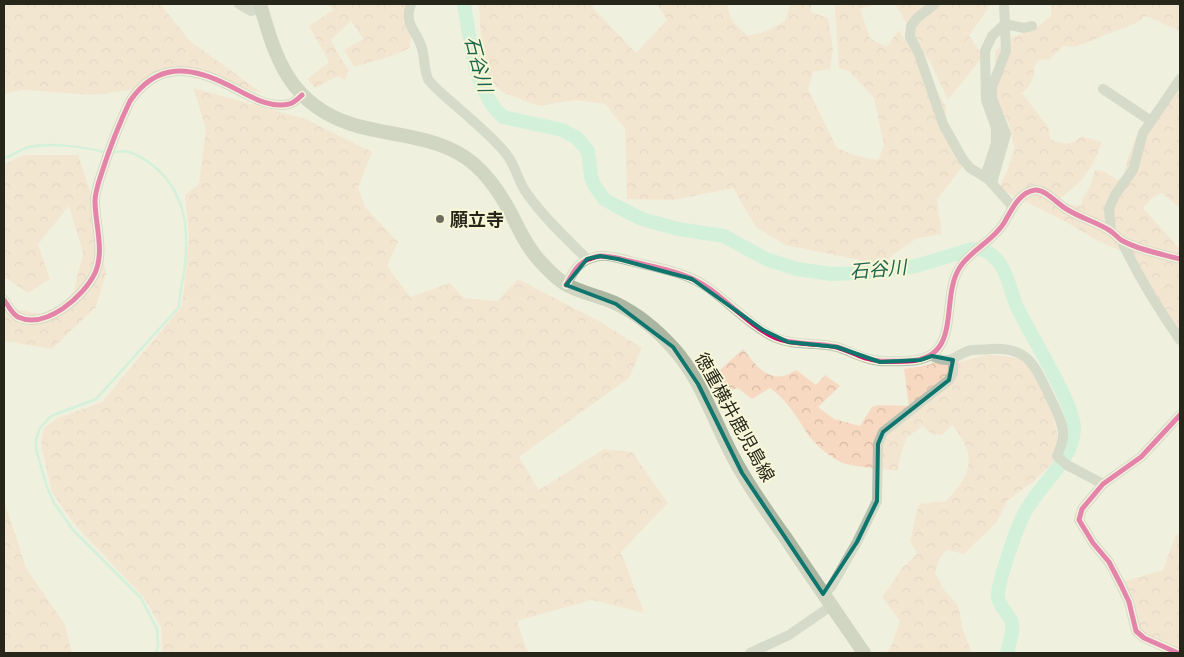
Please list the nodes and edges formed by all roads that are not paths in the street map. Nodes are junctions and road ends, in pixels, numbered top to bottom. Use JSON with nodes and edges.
{"nodes":[{"id":1,"x":240,"y":4,"type":"edge"},
{"id":2,"x":411,"y":4,"type":"edge"},
{"id":3,"x":935,"y":4,"type":"edge"},
{"id":4,"x":1004,"y":4,"type":"edge"},
{"id":5,"x":260,"y":6,"type":"edge"},
{"id":6,"x":1004,"y":24,"type":"junction"},
{"id":7,"x":1032,"y":26,"type":"dead end"},
{"id":8,"x":1180,"y":79,"type":"edge"},
{"id":9,"x":1103,"y":90,"type":"dead end"},
{"id":10,"x":302,"y":96,"type":"junction"},
{"id":11,"x":1151,"y":121,"type":"junction"},
{"id":12,"x":988,"y":180,"type":"junction"},
{"id":13,"x":1013,"y":206,"type":"junction"},
{"id":14,"x":1110,"y":231,"type":"junction"},
{"id":15,"x":1121,"y":240,"type":"junction"},
{"id":16,"x":587,"y":259,"type":"junction"},
{"id":17,"x":1180,"y":259,"type":"edge"},
{"id":18,"x":566,"y":285,"type":"junction"},
{"id":19,"x":4,"y":300,"type":"edge"},
{"id":20,"x":1180,"y":340,"type":"edge"},
{"id":21,"x":932,"y":356,"type":"junction"},
{"id":22,"x":953,"y":360,"type":"junction"},
{"id":23,"x":1180,"y":415,"type":"edge"},
{"id":24,"x":1103,"y":484,"type":"junction"},
{"id":25,"x":823,"y":594,"type":"junction"},
{"id":26,"x":832,"y":606,"type":"junction"},
{"id":27,"x":750,"y":653,"type":"edge"},
{"id":28,"x":864,"y":653,"type":"edge"},
{"id":29,"x":1178,"y":653,"type":"edge"}],
"edges":[{"from":1,"to":5,"type":"street"},
{"from":2,"to":16,"type":"street"},
{"from":3,"to":12,"type":"street"},
{"from":4,"to":6,"type":"street"},
{"from":5,"to":10,"type":"main road","name":"徳重横井鹿児島線"},
{"from":6,"to":7,"type":"street"},
{"from":6,"to":12,"type":"street"},
{"from":6,"to":12,"type":"street"},
{"from":8,"to":11,"type":"street"},
{"from":9,"to":11,"type":"street"},
{"from":10,"to":18,"type":"main road","name":"徳重横井鹿児島線"},
{"from":10,"to":19,"type":"street"},
{"from":11,"to":14,"type":"street"},
{"from":12,"to":13,"type":"street"},
{"from":13,"to":14,"type":"street"},
{"from":13,"to":21,"type":"street"},
{"from":14,"to":15,"type":"street"},
{"from":15,"to":17,"type":"street"},
{"from":15,"to":20,"type":"street"},
{"from":16,"to":18,"type":"street"},
{"from":16,"to":21,"type":"street"},
{"from":18,"to":25,"type":"main road","name":"徳重横井鹿児島線"},
{"from":21,"to":22,"type":"street"},
{"from":22,"to":24,"type":"street"},
{"from":22,"to":25,"type":"street"},
{"from":23,"to":24,"type":"street"},
{"from":24,"to":29,"type":"street"},
{"from":25,"to":26,"type":"main road","name":"徳重横井鹿児島線"},
{"from":26,"to":27,"type":"street"},
{"from":26,"to":28,"type":"main road","name":"徳重横井鹿児島線"}]}
